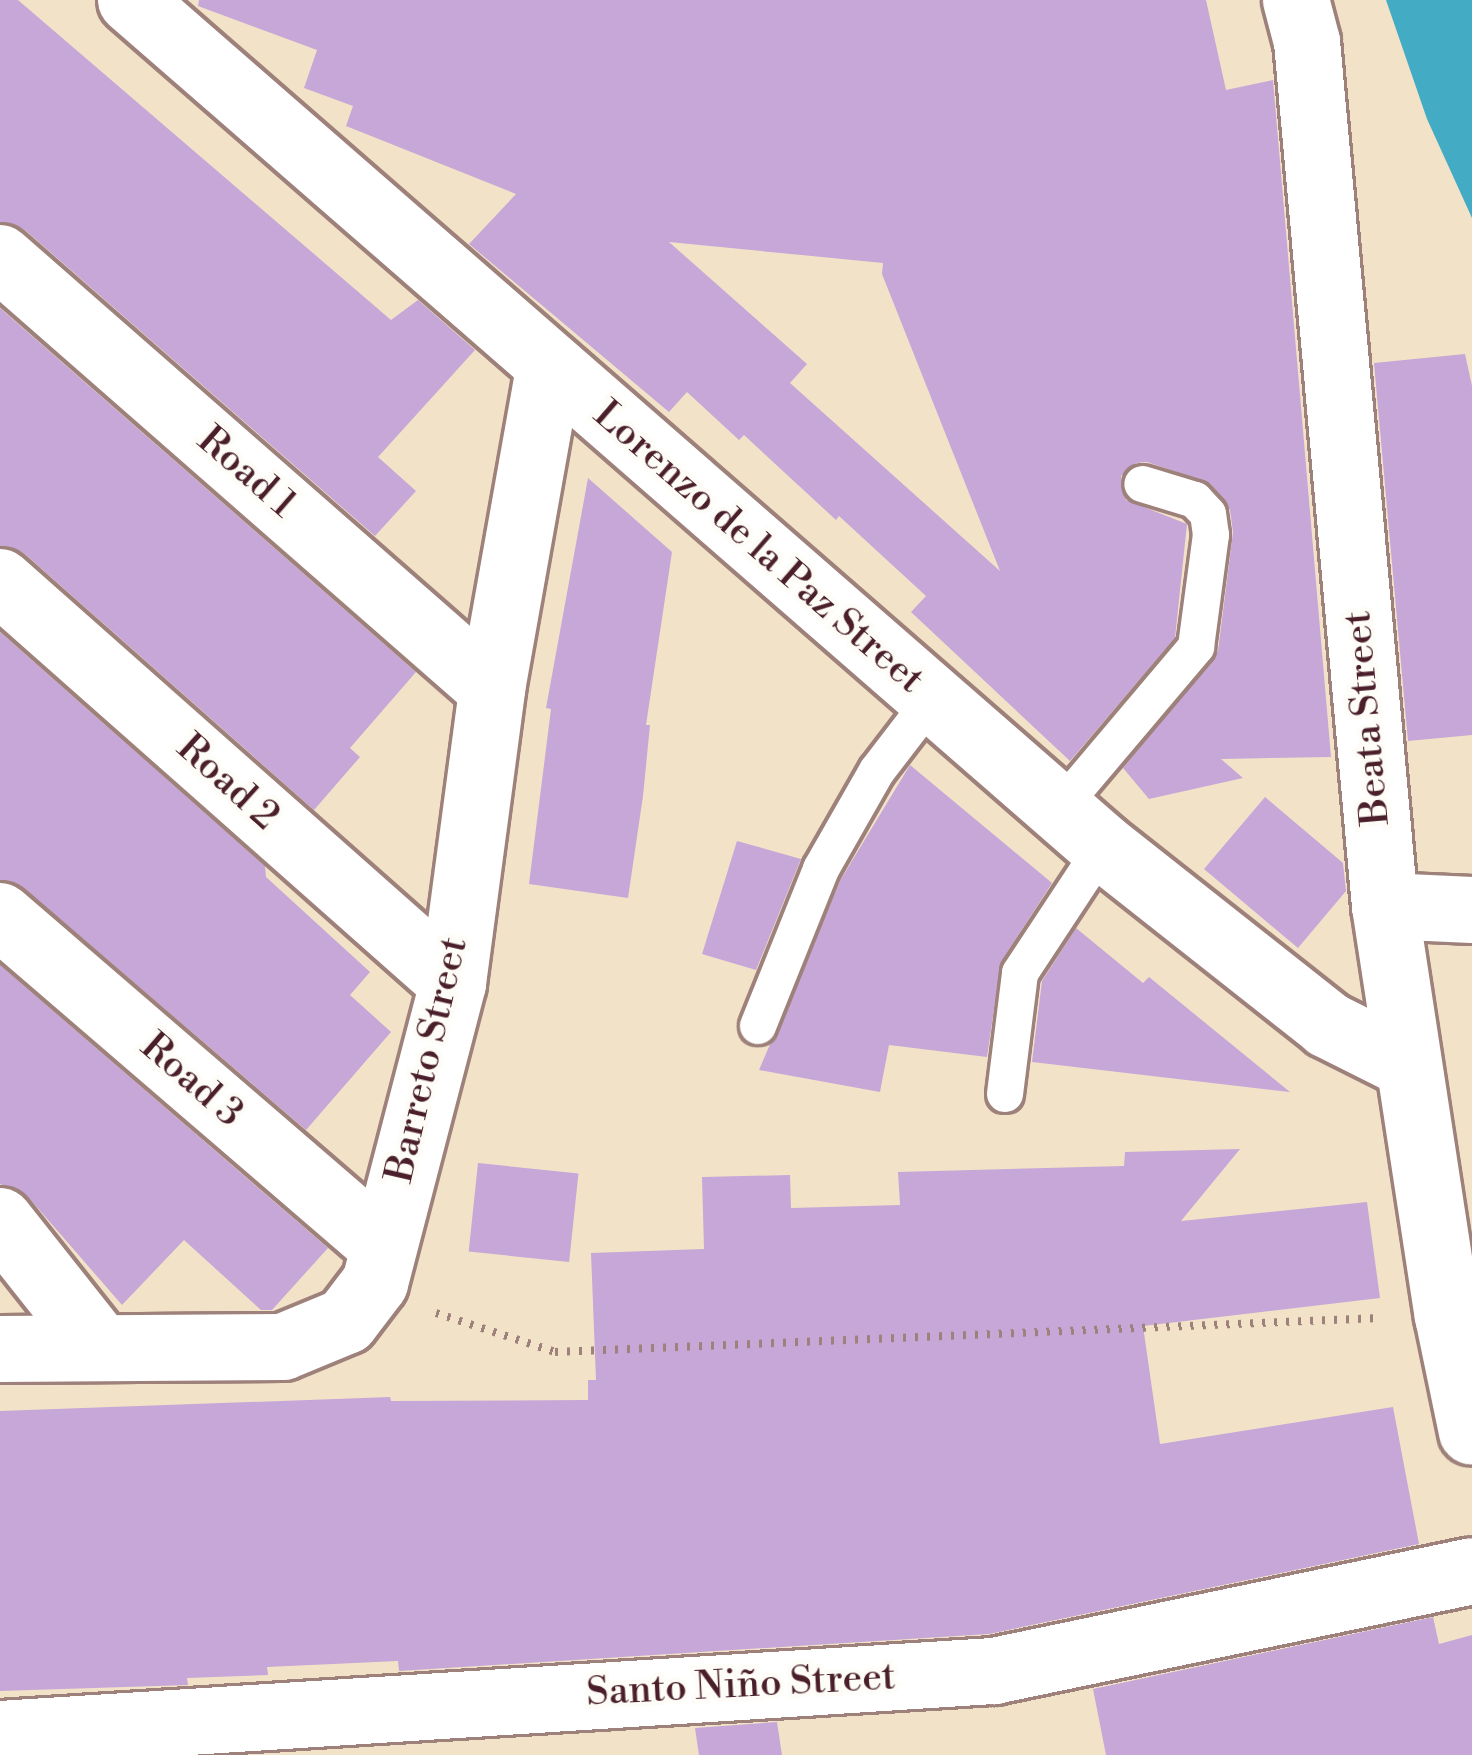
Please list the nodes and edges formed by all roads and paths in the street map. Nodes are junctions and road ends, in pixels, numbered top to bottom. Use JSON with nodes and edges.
{"nodes":[{"id":1,"x":131,"y":0,"type":"edge"},
{"id":2,"x":1296,"y":0,"type":"edge"},
{"id":3,"x":0,"y":258,"type":"edge"},
{"id":4,"x":549,"y":370,"type":"junction"},
{"id":5,"x":1142,"y":484,"type":"dead end"},
{"id":6,"x":0,"y":582,"type":"edge"},
{"id":7,"x":492,"y":688,"type":"junction"},
{"id":8,"x":933,"y":698,"type":"junction"},
{"id":9,"x":1081,"y":827,"type":"junction"},
{"id":10,"x":1385,"y":905,"type":"junction"},
{"id":11,"x":1472,"y":910,"type":"edge"},
{"id":12,"x":0,"y":916,"type":"edge"},
{"id":13,"x":453,"y":983,"type":"junction"},
{"id":14,"x":758,"y":1026,"type":"dead end"},
{"id":15,"x":1408,"y":1065,"type":"junction"},
{"id":16,"x":1005,"y":1094,"type":"dead end"},
{"id":17,"x":0,"y":1221,"type":"edge"},
{"id":18,"x":379,"y":1264,"type":"junction"},
{"id":19,"x":1448,"y":1316,"type":"junction"},
{"id":20,"x":100,"y":1347,"type":"junction"},
{"id":21,"x":0,"y":1349,"type":"edge"},
{"id":22,"x":1472,"y":1432,"type":"edge"},
{"id":23,"x":1472,"y":1571,"type":"edge"},
{"id":24,"x":0,"y":1734,"type":"edge"}],
"edges":[{"from":1,"to":4,"type":"street","name":"Lorenzo de la Paz Street"},
{"from":2,"to":10,"type":"street","name":"Beata Street"},
{"from":3,"to":7,"type":"street","name":"Road 1"},
{"from":4,"to":7,"type":"street","name":"Barreto Street"},
{"from":4,"to":8,"type":"street","name":"Lorenzo de la Paz Street"},
{"from":5,"to":9,"type":"lane"},
{"from":6,"to":13,"type":"street","name":"Road 2"},
{"from":7,"to":13,"type":"street","name":"Barreto Street"},
{"from":8,"to":9,"type":"street","name":"Lorenzo de la Paz Street"},
{"from":8,"to":14,"type":"lane"},
{"from":9,"to":15,"type":"street","name":"Lorenzo de la Paz Street"},
{"from":9,"to":16,"type":"lane"},
{"from":10,"to":11,"type":"street"},
{"from":10,"to":15,"type":"street","name":"Beata Street"},
{"from":12,"to":18,"type":"street","name":"Road 3"},
{"from":13,"to":18,"type":"street","name":"Barreto Street"},
{"from":15,"to":19,"type":"street","name":"Beata Street"},
{"from":17,"to":20,"type":"street"},
{"from":18,"to":19,"type":"path"},
{"from":18,"to":20,"type":"street","name":"Barreto Street"},
{"from":19,"to":22,"type":"street","name":"Beata Street"},
{"from":20,"to":21,"type":"street","name":"Barreto Street"},
{"from":23,"to":24,"type":"street","name":"Santo Niño Street"}]}
